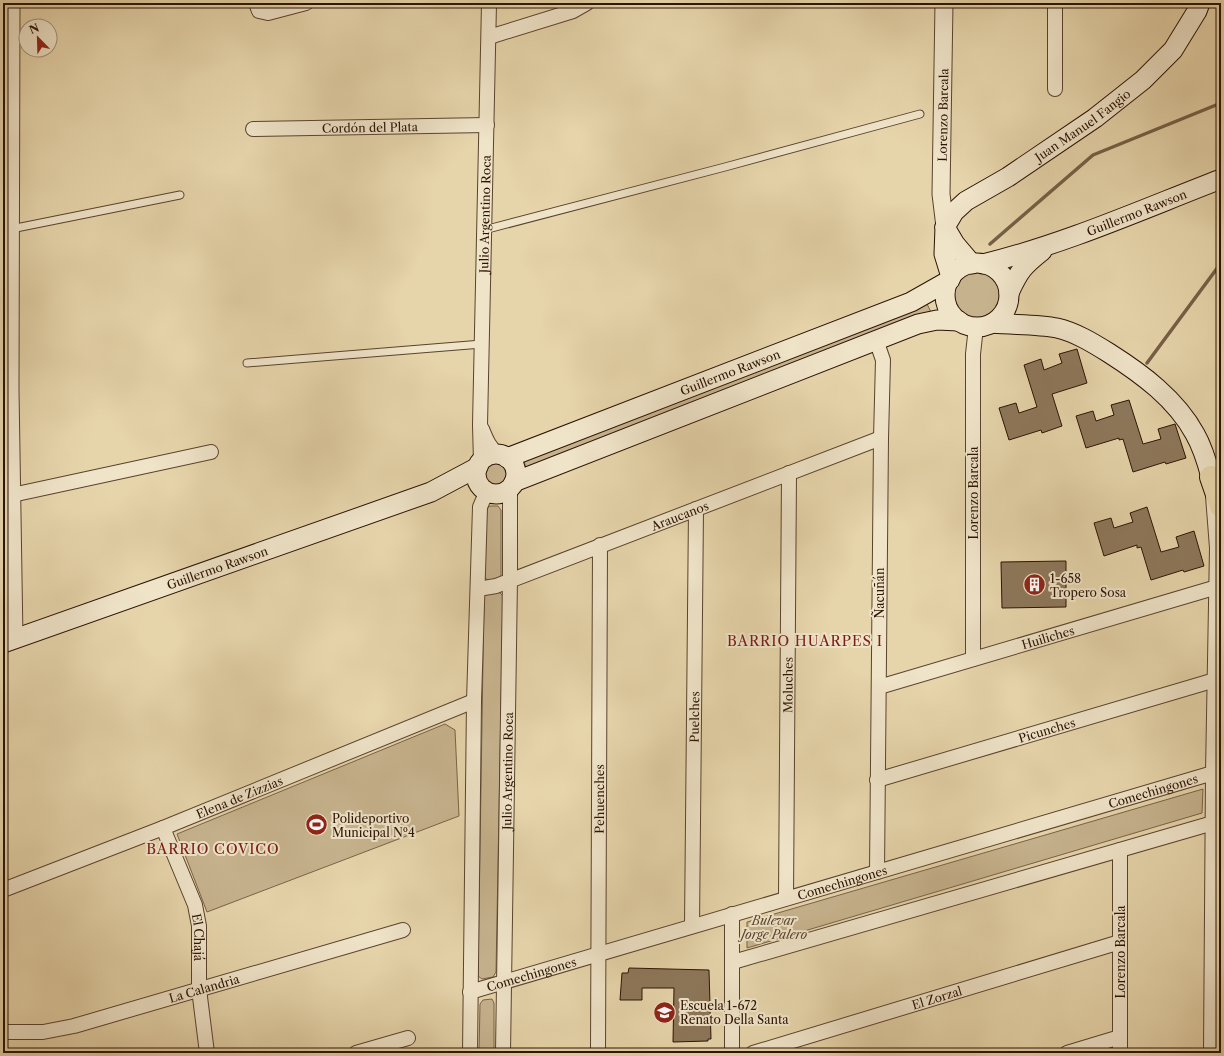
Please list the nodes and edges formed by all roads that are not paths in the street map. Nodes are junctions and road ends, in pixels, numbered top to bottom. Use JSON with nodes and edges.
{"nodes":[{"id":1,"x":11,"y":3,"type":"edge"},
{"id":2,"x":306,"y":3,"type":"edge"},
{"id":3,"x":489,"y":3,"type":"edge"},
{"id":4,"x":587,"y":3,"type":"edge"},
{"id":5,"x":944,"y":3,"type":"edge"},
{"id":6,"x":1054,"y":3,"type":"edge"},
{"id":7,"x":1200,"y":3,"type":"edge"},
{"id":8,"x":257,"y":7,"type":"edge"},
{"id":9,"x":489,"y":37,"type":"junction"},
{"id":10,"x":1055,"y":89,"type":"dead end"},
{"id":11,"x":920,"y":114,"type":"dead end"},
{"id":12,"x":487,"y":125,"type":"junction"},
{"id":13,"x":253,"y":129,"type":"dead end"},
{"id":14,"x":7,"y":148,"type":"edge"},
{"id":15,"x":1221,"y":179,"type":"edge"},
{"id":16,"x":180,"y":195,"type":"dead end"},
{"id":17,"x":945,"y":227,"type":"junction"},
{"id":18,"x":11,"y":229,"type":"junction"},
{"id":19,"x":484,"y":230,"type":"junction"},
{"id":20,"x":1051,"y":244,"type":"junction"},
{"id":21,"x":978,"y":264,"type":"junction"},
{"id":22,"x":951,"y":278,"type":"junction"},
{"id":23,"x":7,"y":284,"type":"edge"},
{"id":24,"x":1009,"y":293,"type":"junction"},
{"id":25,"x":976,"y":324,"type":"junction"},
{"id":26,"x":876,"y":340,"type":"junction"},
{"id":27,"x":482,"y":344,"type":"junction"},
{"id":28,"x":247,"y":363,"type":"dead end"},
{"id":29,"x":7,"y":392,"type":"edge"},
{"id":30,"x":480,"y":425,"type":"junction"},
{"id":31,"x":881,"y":438,"type":"junction"},
{"id":32,"x":211,"y":452,"type":"dead end"},
{"id":33,"x":503,"y":457,"type":"junction"},
{"id":34,"x":789,"y":473,"type":"junction"},
{"id":35,"x":482,"y":476,"type":"junction"},
{"id":36,"x":1211,"y":477,"type":"junction"},
{"id":37,"x":512,"y":485,"type":"junction"},
{"id":38,"x":12,"y":495,"type":"junction"},
{"id":39,"x":1221,"y":506,"type":"edge"},
{"id":40,"x":696,"y":508,"type":"junction"},
{"id":41,"x":600,"y":545,"type":"junction"},
{"id":42,"x":510,"y":580,"type":"junction"},
{"id":43,"x":1217,"y":587,"type":"junction"},
{"id":44,"x":478,"y":589,"type":"junction"},
{"id":45,"x":9,"y":641,"type":"edge"},
{"id":46,"x":973,"y":659,"type":"junction"},
{"id":47,"x":1215,"y":680,"type":"junction"},
{"id":48,"x":879,"y":687,"type":"junction"},
{"id":49,"x":474,"y":701,"type":"junction"},
{"id":50,"x":1213,"y":773,"type":"junction"},
{"id":51,"x":877,"y":780,"type":"junction"},
{"id":52,"x":1213,"y":823,"type":"junction"},
{"id":53,"x":163,"y":828,"type":"junction"},
{"id":54,"x":1120,"y":850,"type":"junction"},
{"id":55,"x":876,"y":872,"type":"junction"},
{"id":56,"x":3,"y":890,"type":"edge"},
{"id":57,"x":786,"y":898,"type":"junction"},
{"id":58,"x":732,"y":914,"type":"junction"},
{"id":59,"x":692,"y":926,"type":"junction"},
{"id":60,"x":403,"y":930,"type":"dead end"},
{"id":61,"x":1120,"y":942,"type":"junction"},
{"id":62,"x":599,"y":954,"type":"junction"},
{"id":63,"x":733,"y":962,"type":"junction"},
{"id":64,"x":504,"y":982,"type":"junction"},
{"id":65,"x":199,"y":989,"type":"junction"},
{"id":66,"x":470,"y":992,"type":"junction"},
{"id":67,"x":3,"y":1032,"type":"edge"},
{"id":68,"x":1120,"y":1037,"type":"junction"},
{"id":69,"x":408,"y":1038,"type":"dead end"},
{"id":70,"x":207,"y":1053,"type":"edge"},
{"id":71,"x":356,"y":1053,"type":"edge"},
{"id":72,"x":470,"y":1053,"type":"edge"},
{"id":73,"x":503,"y":1053,"type":"edge"},
{"id":74,"x":598,"y":1053,"type":"edge"},
{"id":75,"x":732,"y":1053,"type":"edge"},
{"id":76,"x":753,"y":1053,"type":"edge"},
{"id":77,"x":1066,"y":1053,"type":"edge"},
{"id":78,"x":1120,"y":1053,"type":"edge"},
{"id":79,"x":1211,"y":1053,"type":"edge"}],
"edges":[{"from":1,"to":14,"type":"street"},
{"from":2,"to":8,"type":"street"},
{"from":3,"to":9,"type":"street","name":"Julio Argentino Roca"},
{"from":4,"to":9,"type":"street"},
{"from":5,"to":17,"type":"street","name":"Lorenzo Barcala"},
{"from":6,"to":10,"type":"street"},
{"from":7,"to":17,"type":"main road","name":"Juan Manuel Fangio"},
{"from":9,"to":12,"type":"street","name":"Julio Argentino Roca"},
{"from":11,"to":19,"type":"lane"},
{"from":12,"to":13,"type":"street","name":"Cordón del Plata"},
{"from":12,"to":19,"type":"street","name":"Julio Argentino Roca"},
{"from":14,"to":18,"type":"street"},
{"from":15,"to":20,"type":"main road","name":"Guillermo Rawson"},
{"from":16,"to":18,"type":"lane"},
{"from":17,"to":21,"type":"main road","name":"Lorenzo Barcala"},
{"from":17,"to":22,"type":"main road","name":"Lorenzo Barcala"},
{"from":18,"to":23,"type":"street"},
{"from":19,"to":27,"type":"street","name":"Julio Argentino Roca"},
{"from":20,"to":21,"type":"main road","name":"Guillermo Rawson"},
{"from":20,"to":24,"type":"main road","name":"Guillermo Rawson"},
{"from":21,"to":22,"type":"main road"},
{"from":21,"to":24,"type":"main road"},
{"from":22,"to":25,"type":"main road"},
{"from":22,"to":33,"type":"main road","name":"Guillermo Rawson"},
{"from":23,"to":29,"type":"street"},
{"from":24,"to":25,"type":"main road"},
{"from":25,"to":26,"type":"main road","name":"Guillermo Rawson"},
{"from":25,"to":36,"type":"main road","name":"Guillermo Rawson"},
{"from":25,"to":46,"type":"street","name":"Lorenzo Barcala"},
{"from":26,"to":31,"type":"street","name":"Ñacuñán"},
{"from":26,"to":37,"type":"main road","name":"Guillermo Rawson"},
{"from":27,"to":28,"type":"lane"},
{"from":27,"to":30,"type":"street","name":"Julio Argentino Roca"},
{"from":29,"to":38,"type":"street"},
{"from":30,"to":33,"type":"street","name":"Julio Argentino Roca"},
{"from":30,"to":35,"type":"street","name":"Julio Argentino Roca"},
{"from":31,"to":34,"type":"street","name":"Araucanos"},
{"from":31,"to":48,"type":"street","name":"Ñacuñán"},
{"from":32,"to":38,"type":"street"},
{"from":33,"to":35,"type":"main road"},
{"from":33,"to":37,"type":"main road"},
{"from":34,"to":40,"type":"street","name":"Araucanos"},
{"from":34,"to":57,"type":"street","name":"Moluches"},
{"from":35,"to":37,"type":"main road"},
{"from":35,"to":44,"type":"street","name":"Julio Argentino Roca"},
{"from":35,"to":45,"type":"main road","name":"Guillermo Rawson"},
{"from":36,"to":39,"type":"highway"},
{"from":36,"to":43,"type":"street"},
{"from":37,"to":42,"type":"street","name":"Julio Argentino Roca"},
{"from":38,"to":45,"type":"street"},
{"from":40,"to":41,"type":"street","name":"Araucanos"},
{"from":40,"to":59,"type":"street","name":"Puelches"},
{"from":41,"to":42,"type":"street","name":"Araucanos"},
{"from":41,"to":62,"type":"street","name":"Pehuenches"},
{"from":42,"to":44,"type":"street","name":"Araucanos"},
{"from":42,"to":64,"type":"street","name":"Julio Argentino Roca"},
{"from":43,"to":46,"type":"street","name":"Huiliches"},
{"from":43,"to":47,"type":"street"},
{"from":44,"to":49,"type":"street","name":"Julio Argentino Roca"},
{"from":46,"to":48,"type":"street","name":"Huiliches"},
{"from":47,"to":50,"type":"street"},
{"from":47,"to":51,"type":"street","name":"Picunches"},
{"from":48,"to":51,"type":"street","name":"Ñacuñán"},
{"from":49,"to":53,"type":"street","name":"Elena de Zizzias"},
{"from":49,"to":66,"type":"street","name":"Julio Argentino Roca"},
{"from":50,"to":52,"type":"street"},
{"from":50,"to":55,"type":"street","name":"Comechingones"},
{"from":51,"to":55,"type":"street","name":"Ñacuñán"},
{"from":52,"to":54,"type":"street"},
{"from":52,"to":79,"type":"street"},
{"from":53,"to":56,"type":"street","name":"Elena de Zizzias"},
{"from":53,"to":65,"type":"street","name":"El Chajá"},
{"from":54,"to":61,"type":"street","name":"Lorenzo Barcala"},
{"from":54,"to":63,"type":"street"},
{"from":55,"to":57,"type":"street","name":"Comechingones"},
{"from":57,"to":58,"type":"street","name":"Comechingones"},
{"from":58,"to":59,"type":"street","name":"Comechingones"},
{"from":58,"to":63,"type":"street"},
{"from":59,"to":62,"type":"street","name":"Comechingones"},
{"from":60,"to":65,"type":"street","name":"La Calandria"},
{"from":61,"to":68,"type":"street","name":"Lorenzo Barcala"},
{"from":61,"to":76,"type":"street","name":"El Zorzal"},
{"from":62,"to":64,"type":"street","name":"Comechingones"},
{"from":62,"to":74,"type":"street","name":"Pehuenches"},
{"from":63,"to":75,"type":"street"},
{"from":64,"to":66,"type":"street","name":"Comechingones"},
{"from":64,"to":73,"type":"street","name":"Julio Argentino Roca"},
{"from":65,"to":67,"type":"street","name":"La Calandria"},
{"from":65,"to":70,"type":"street","name":"El Chajá"},
{"from":66,"to":72,"type":"street","name":"Julio Argentino Roca"},
{"from":68,"to":77,"type":"street"},
{"from":68,"to":78,"type":"street","name":"Lorenzo Barcala"},
{"from":69,"to":71,"type":"street"}]}
